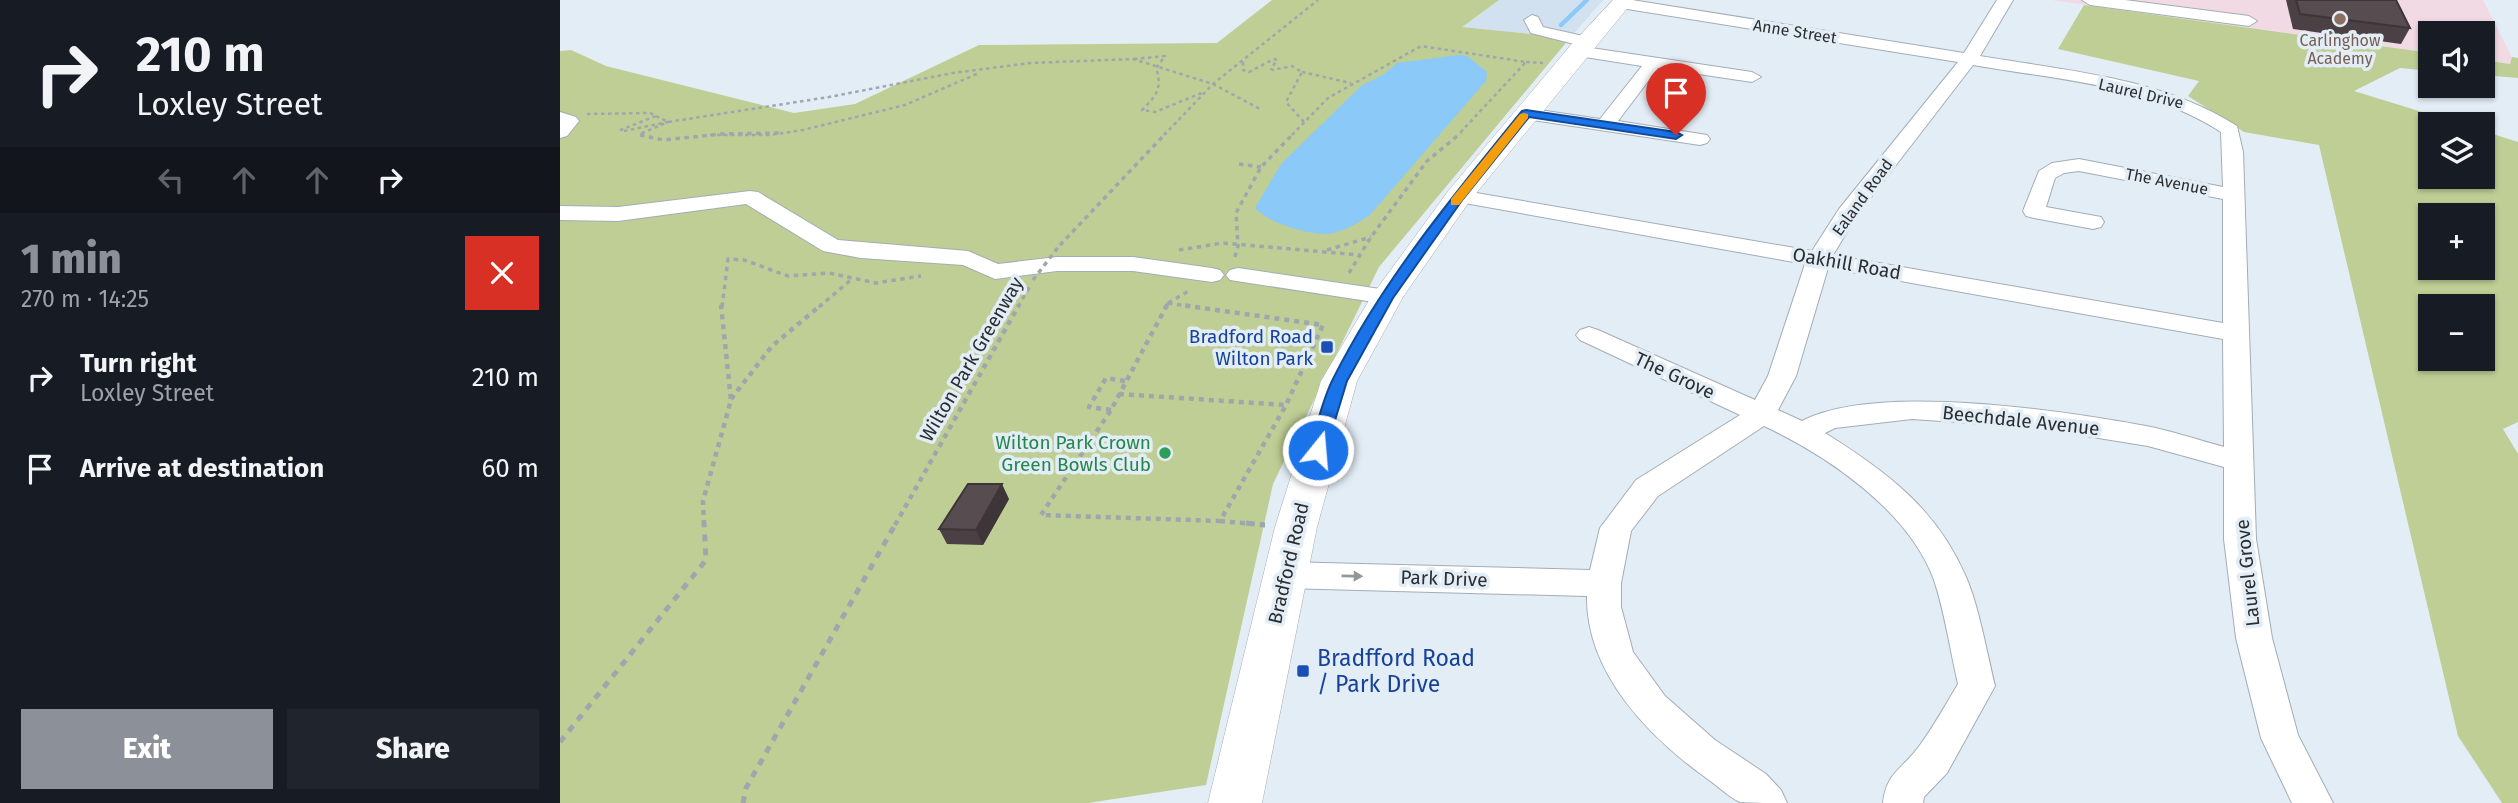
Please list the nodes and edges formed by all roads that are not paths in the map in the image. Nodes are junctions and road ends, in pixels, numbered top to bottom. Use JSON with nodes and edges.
{"nodes":[{"id":1,"x":2005,"y":0,"type":"edge"},
{"id":2,"x":2090,"y":0,"type":"edge"},
{"id":3,"x":1622,"y":1,"type":"edge"},
{"id":4,"x":1532,"y":20,"type":"dead end"},
{"id":5,"x":2249,"y":21,"type":"dead end"},
{"id":6,"x":1582,"y":46,"type":"junction"},
{"id":7,"x":2071,"y":54,"type":"dead end"},
{"id":8,"x":1969,"y":59,"type":"junction"},
{"id":9,"x":1654,"y":62,"type":"junction"},
{"id":10,"x":2066,"y":76,"type":"junction"},
{"id":11,"x":1752,"y":77,"type":"dead end"},
{"id":12,"x":1526,"y":114,"type":"junction"},
{"id":13,"x":560,"y":118,"type":"edge"},
{"id":14,"x":1605,"y":125,"type":"junction"},
{"id":15,"x":560,"y":131,"type":"edge"},
{"id":16,"x":1700,"y":139,"type":"dead end"},
{"id":17,"x":2233,"y":195,"type":"junction"},
{"id":18,"x":1459,"y":196,"type":"junction"},
{"id":19,"x":560,"y":213,"type":"edge"},
{"id":20,"x":2093,"y":222,"type":"dead end"},
{"id":21,"x":1819,"y":258,"type":"junction"},
{"id":22,"x":1387,"y":298,"type":"junction"},
{"id":23,"x":2234,"y":333,"type":"junction"},
{"id":24,"x":1589,"y":335,"type":"dead end"},
{"id":25,"x":1761,"y":415,"type":"junction"},
{"id":26,"x":1803,"y":433,"type":"junction"},
{"id":27,"x":2239,"y":461,"type":"junction"},
{"id":28,"x":1284,"y":575,"type":"junction"},
{"id":29,"x":1604,"y":583,"type":"junction"},
{"id":30,"x":1236,"y":803,"type":"edge"},
{"id":31,"x":1767,"y":803,"type":"edge"},
{"id":32,"x":1903,"y":803,"type":"edge"},
{"id":33,"x":2313,"y":803,"type":"edge"}],
"edges":[{"from":1,"to":8,"type":"street","name":"Ealand Road"},
{"from":2,"to":5,"type":"street"},
{"from":3,"to":6,"type":"main road","name":"Bradford Road"},
{"from":3,"to":8,"type":"street","name":"Anne Street"},
{"from":4,"to":6,"type":"street"},
{"from":6,"to":9,"type":"street"},
{"from":6,"to":12,"type":"main road","name":"Bradford Road"},
{"from":7,"to":10,"type":"street"},
{"from":8,"to":10,"type":"street","name":"Laurel Drive"},
{"from":8,"to":21,"type":"street","name":"Ealand Road"},
{"from":9,"to":11,"type":"street"},
{"from":9,"to":14,"type":"street"},
{"from":10,"to":17,"type":"street","name":"Laurel Drive"},
{"from":12,"to":14,"type":"street"},
{"from":12,"to":18,"type":"main road","name":"Bradford Road"},
{"from":13,"to":15,"type":"street"},
{"from":14,"to":16,"type":"street"},
{"from":17,"to":20,"type":"street","name":"The Avenue"},
{"from":17,"to":23,"type":"street","name":"Laurel Drive"},
{"from":18,"to":21,"type":"street","name":"Oakhill Road"},
{"from":18,"to":22,"type":"main road","name":"Bradford Road"},
{"from":19,"to":22,"type":"street"},
{"from":21,"to":23,"type":"street","name":"Oakhill Road"},
{"from":21,"to":25,"type":"street","name":"Ealand Road"},
{"from":22,"to":28,"type":"main road","name":"Bradford Road"},
{"from":23,"to":27,"type":"street","name":"Laurel Grove"},
{"from":24,"to":25,"type":"street","name":"The Grove"},
{"from":25,"to":26,"type":"street","name":"The Grove"},
{"from":25,"to":29,"type":"street"},
{"from":26,"to":27,"type":"street","name":"Beechdale Avenue"},
{"from":26,"to":32,"type":"street","name":"The Grove"},
{"from":27,"to":33,"type":"street","name":"Laurel Grove"},
{"from":28,"to":29,"type":"street","name":"Park Drive","one_way":true},
{"from":28,"to":30,"type":"main road","name":"Bradford Road"},
{"from":29,"to":31,"type":"street"}]}
